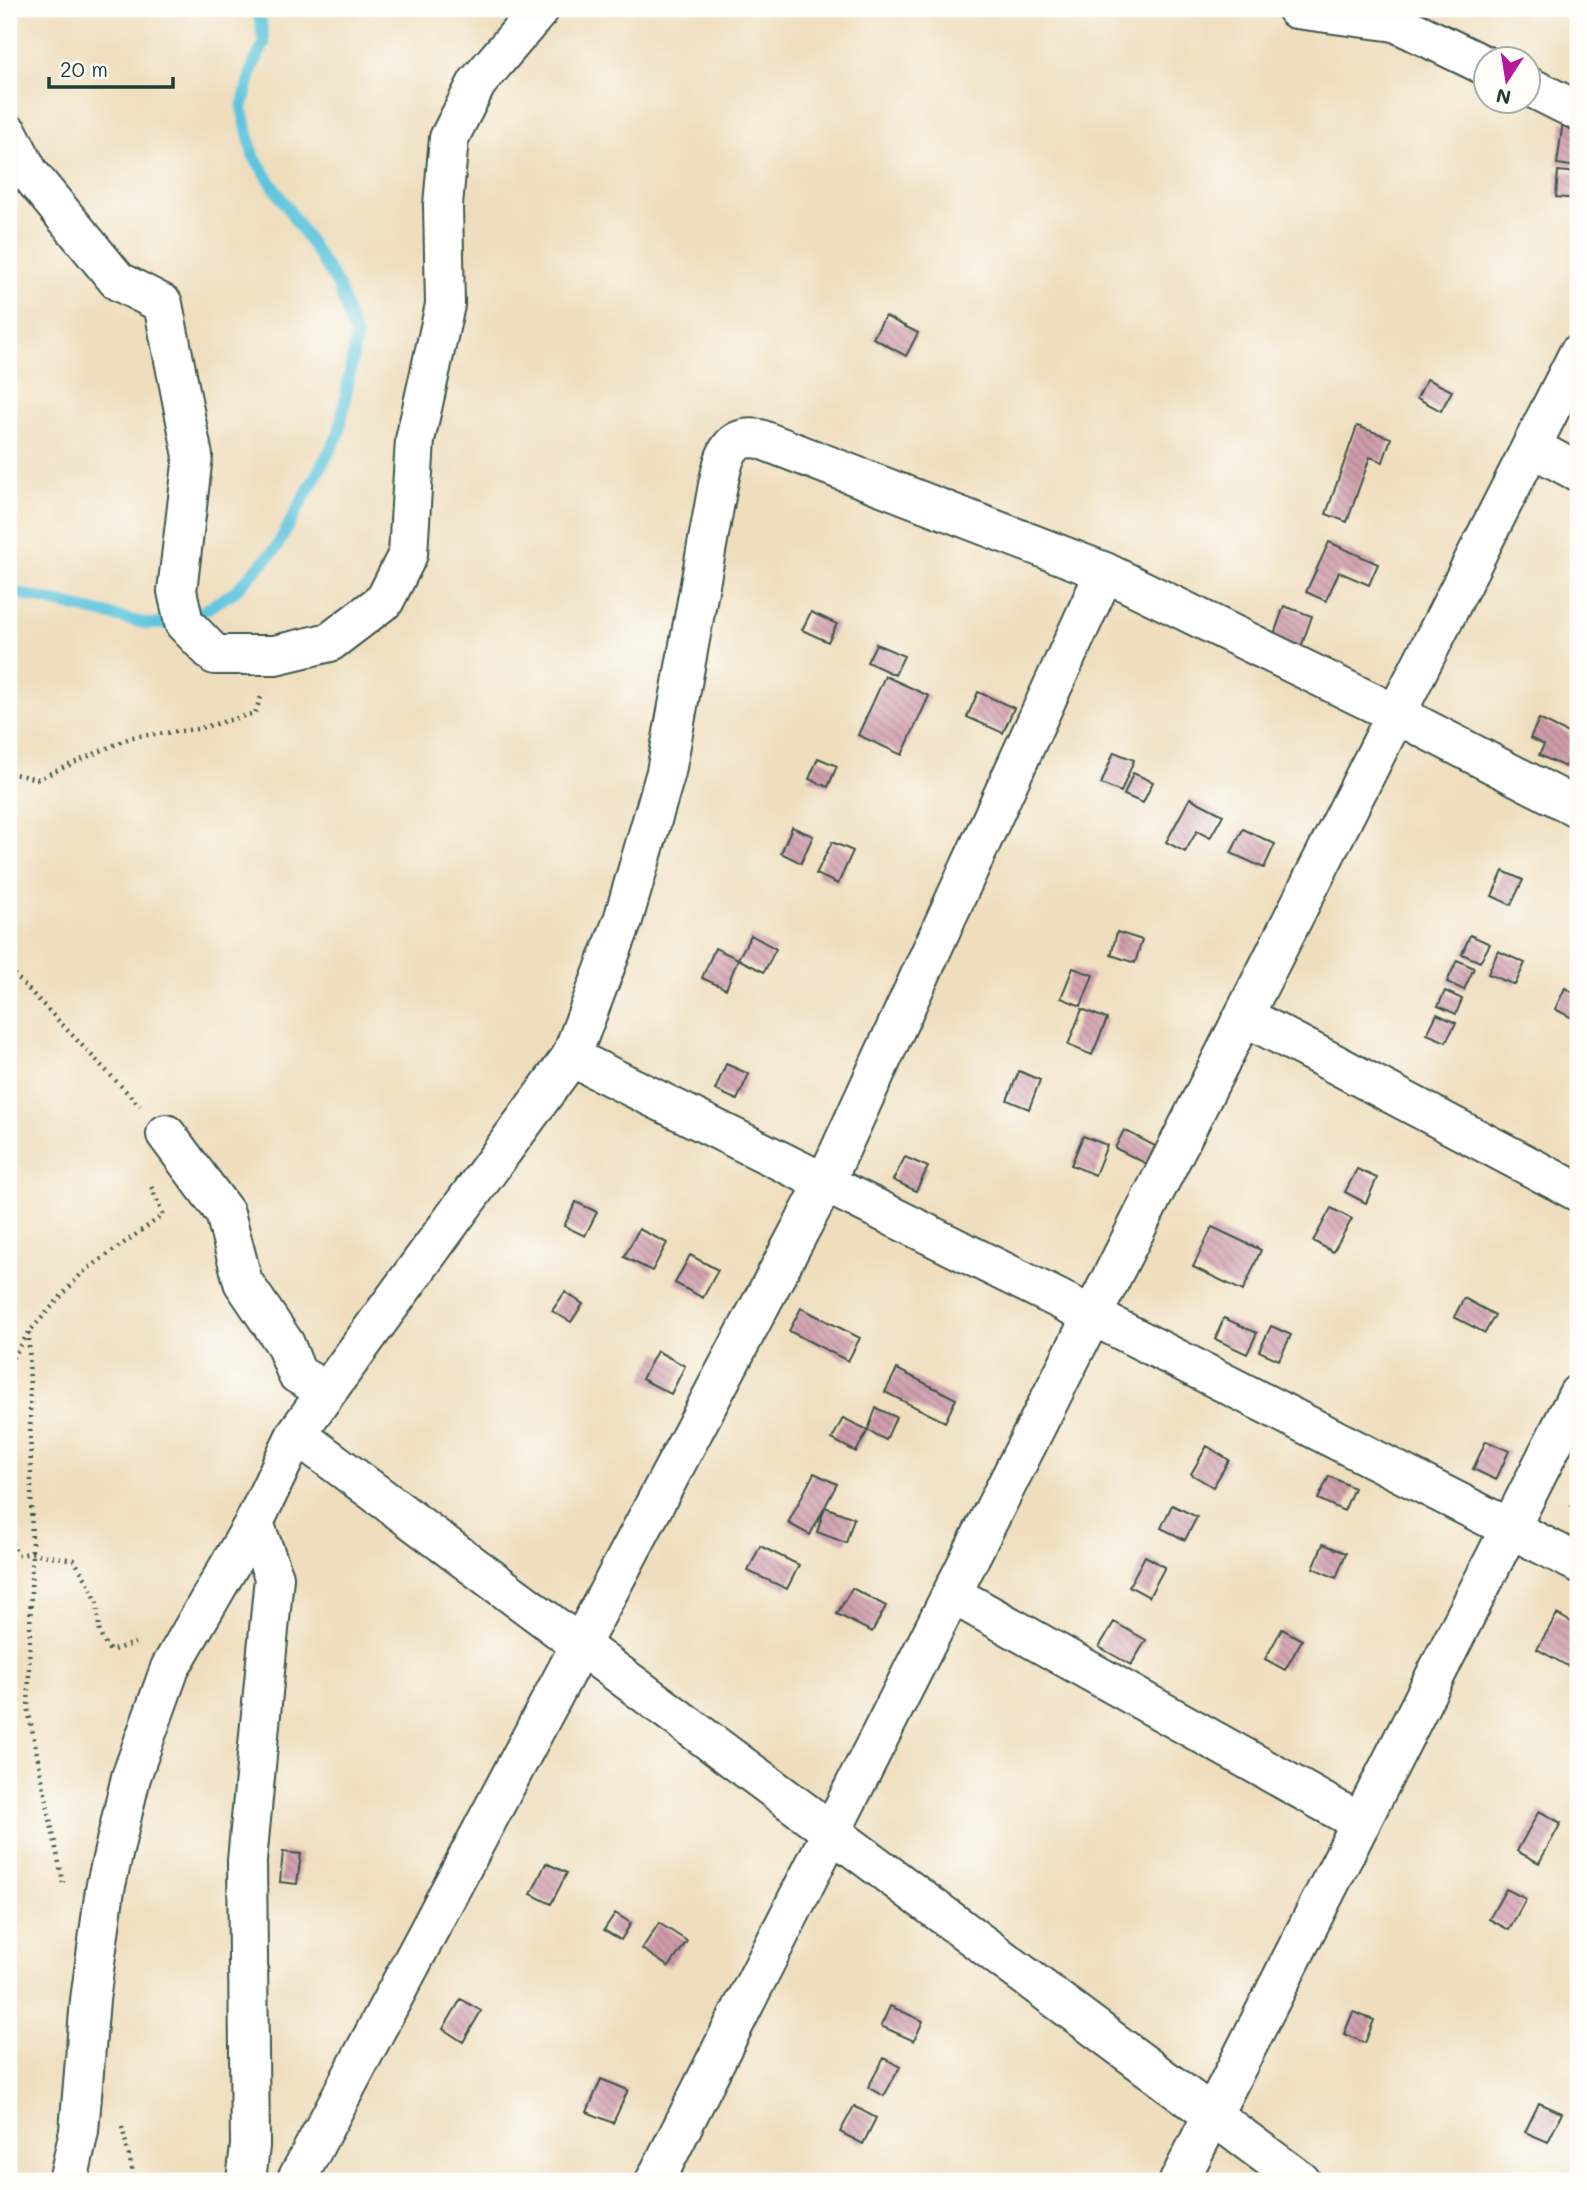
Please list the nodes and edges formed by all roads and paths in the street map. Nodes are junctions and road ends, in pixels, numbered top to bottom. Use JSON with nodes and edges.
{"nodes":[{"id":1,"x":540,"y":9,"type":"edge"},
{"id":2,"x":1296,"y":9,"type":"edge"},
{"id":3,"x":1400,"y":15,"type":"edge"},
{"id":4,"x":1472,"y":58,"type":"edge"},
{"id":5,"x":1542,"y":93,"type":"edge"},
{"id":6,"x":1578,"y":111,"type":"edge"},
{"id":7,"x":9,"y":134,"type":"edge"},
{"id":8,"x":1578,"y":354,"type":"edge"},
{"id":9,"x":1531,"y":447,"type":"junction"},
{"id":10,"x":1578,"y":472,"type":"edge"},
{"id":11,"x":1105,"y":572,"type":"junction"},
{"id":12,"x":275,"y":655,"type":"junction"},
{"id":13,"x":1396,"y":714,"type":"junction"},
{"id":14,"x":9,"y":773,"type":"edge"},
{"id":15,"x":1578,"y":808,"type":"edge"},
{"id":16,"x":9,"y":969,"type":"edge"},
{"id":17,"x":1244,"y":1016,"type":"junction"},
{"id":18,"x":571,"y":1057,"type":"junction"},
{"id":19,"x":166,"y":1134,"type":"junction"},
{"id":20,"x":825,"y":1183,"type":"junction"},
{"id":21,"x":1578,"y":1192,"type":"edge"},
{"id":22,"x":1093,"y":1316,"type":"junction"},
{"id":23,"x":29,"y":1332,"type":"junction"},
{"id":24,"x":9,"y":1364,"type":"edge"},
{"id":25,"x":327,"y":1391,"type":"junction"},
{"id":26,"x":1578,"y":1394,"type":"edge"},
{"id":27,"x":296,"y":1434,"type":"junction"},
{"id":28,"x":254,"y":1523,"type":"junction"},
{"id":29,"x":1510,"y":1528,"type":"junction"},
{"id":30,"x":9,"y":1536,"type":"edge"},
{"id":31,"x":32,"y":1553,"type":"junction"},
{"id":32,"x":1578,"y":1563,"type":"edge"},
{"id":33,"x":952,"y":1594,"type":"junction"},
{"id":34,"x":581,"y":1647,"type":"junction"},
{"id":35,"x":170,"y":1668,"type":"junction"},
{"id":36,"x":1361,"y":1823,"type":"junction"},
{"id":37,"x":831,"y":1832,"type":"junction"},
{"id":38,"x":65,"y":1893,"type":"dead end"},
{"id":39,"x":119,"y":2114,"type":"dead end"},
{"id":40,"x":1213,"y":2115,"type":"junction"},
{"id":41,"x":68,"y":2181,"type":"edge"},
{"id":42,"x":135,"y":2181,"type":"edge"},
{"id":43,"x":246,"y":2181,"type":"edge"},
{"id":44,"x":296,"y":2181,"type":"edge"},
{"id":45,"x":655,"y":2181,"type":"edge"},
{"id":46,"x":1179,"y":2181,"type":"edge"},
{"id":47,"x":1301,"y":2181,"type":"edge"}],
"edges":[{"from":1,"to":12,"type":"street"},
{"from":2,"to":3,"type":"street"},
{"from":3,"to":4,"type":"street"},
{"from":5,"to":6,"type":"street"},
{"from":7,"to":12,"type":"street"},
{"from":8,"to":9,"type":"street"},
{"from":9,"to":10,"type":"street"},
{"from":9,"to":13,"type":"street"},
{"from":11,"to":13,"type":"street"},
{"from":11,"to":18,"type":"street"},
{"from":11,"to":20,"type":"street"},
{"from":12,"to":14,"type":"path"},
{"from":13,"to":15,"type":"street"},
{"from":13,"to":17,"type":"street"},
{"from":16,"to":19,"type":"path"},
{"from":17,"to":21,"type":"street"},
{"from":17,"to":22,"type":"street"},
{"from":18,"to":20,"type":"street"},
{"from":18,"to":25,"type":"street"},
{"from":19,"to":23,"type":"path"},
{"from":19,"to":25,"type":"street"},
{"from":20,"to":22,"type":"street"},
{"from":20,"to":34,"type":"street"},
{"from":22,"to":29,"type":"street"},
{"from":22,"to":33,"type":"street"},
{"from":23,"to":24,"type":"path"},
{"from":23,"to":31,"type":"path"},
{"from":25,"to":27,"type":"street"},
{"from":26,"to":29,"type":"street"},
{"from":27,"to":28,"type":"street"},
{"from":27,"to":34,"type":"street"},
{"from":28,"to":35,"type":"street"},
{"from":28,"to":43,"type":"street"},
{"from":29,"to":32,"type":"street"},
{"from":29,"to":36,"type":"street"},
{"from":30,"to":31,"type":"path"},
{"from":31,"to":35,"type":"path"},
{"from":31,"to":38,"type":"path"},
{"from":33,"to":36,"type":"street"},
{"from":33,"to":37,"type":"street"},
{"from":34,"to":37,"type":"street"},
{"from":34,"to":44,"type":"street"},
{"from":35,"to":41,"type":"street"},
{"from":36,"to":40,"type":"street"},
{"from":37,"to":40,"type":"street"},
{"from":37,"to":45,"type":"street"},
{"from":39,"to":42,"type":"path"},
{"from":40,"to":46,"type":"street"},
{"from":40,"to":47,"type":"street"}]}
